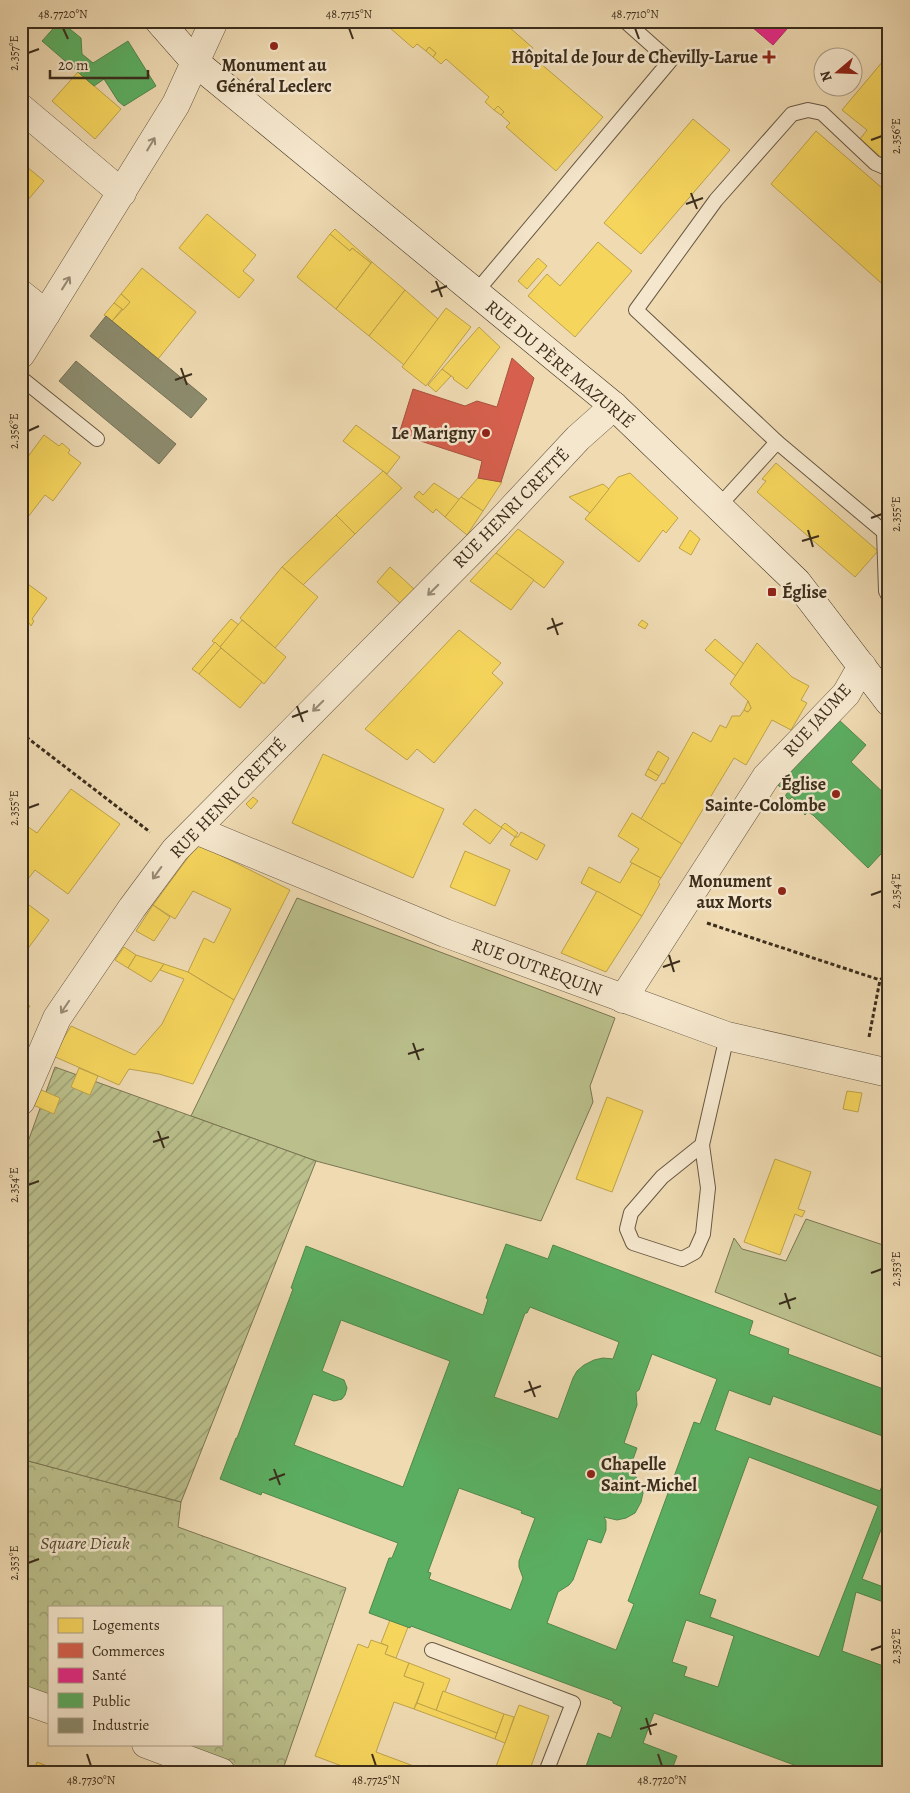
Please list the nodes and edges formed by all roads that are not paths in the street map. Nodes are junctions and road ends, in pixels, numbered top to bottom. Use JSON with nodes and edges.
{"nodes":[{"id":1,"x":159,"y":21,"type":"edge"},
{"id":2,"x":214,"y":21,"type":"edge"},
{"id":3,"x":625,"y":21,"type":"edge"},
{"id":4,"x":195,"y":62,"type":"junction"},
{"id":5,"x":21,"y":108,"type":"edge"},
{"id":6,"x":889,"y":169,"type":"edge"},
{"id":7,"x":122,"y":193,"type":"junction"},
{"id":8,"x":476,"y":292,"type":"junction"},
{"id":9,"x":21,"y":294,"type":"edge"},
{"id":10,"x":46,"y":314,"type":"junction"},
{"id":11,"x":21,"y":354,"type":"edge"},
{"id":12,"x":21,"y":378,"type":"edge"},
{"id":13,"x":614,"y":406,"type":"junction"},
{"id":14,"x":97,"y":439,"type":"dead end"},
{"id":15,"x":777,"y":442,"type":"junction"},
{"id":16,"x":719,"y":506,"type":"junction"},
{"id":17,"x":889,"y":597,"type":"edge"},
{"id":18,"x":862,"y":666,"type":"junction"},
{"id":19,"x":889,"y":702,"type":"edge"},
{"id":20,"x":196,"y":830,"type":"junction"},
{"id":21,"x":623,"y":999,"type":"junction"},
{"id":22,"x":726,"y":1036,"type":"junction"},
{"id":23,"x":889,"y":1073,"type":"edge"},
{"id":24,"x":21,"y":1101,"type":"edge"},
{"id":25,"x":702,"y":1145,"type":"junction"},
{"id":26,"x":432,"y":1650,"type":"dead end"},
{"id":27,"x":21,"y":1699,"type":"edge"},
{"id":28,"x":48,"y":1709,"type":"edge"},
{"id":29,"x":151,"y":1746,"type":"edge"},
{"id":30,"x":221,"y":1772,"type":"edge"},
{"id":31,"x":546,"y":1772,"type":"edge"}],
"edges":[{"from":1,"to":4,"type":"street","name":"RUE DU PÈRE MAZURIÉ"},
{"from":2,"to":4,"type":"street"},
{"from":3,"to":8,"type":"lane"},
{"from":7,"to":4,"type":"street","one_way":true},
{"from":4,"to":8,"type":"street","name":"RUE DU PÈRE MAZURIÉ"},
{"from":5,"to":7,"type":"street"},
{"from":6,"to":15,"type":"lane"},
{"from":10,"to":7,"type":"street","one_way":true},
{"from":8,"to":13,"type":"street","name":"RUE DU PÈRE MAZURIÉ"},
{"from":9,"to":10,"type":"street"},
{"from":10,"to":11,"type":"street"},
{"from":12,"to":14,"type":"lane"},
{"from":13,"to":16,"type":"street","name":"RUE DU PÈRE MAZURIÉ"},
{"from":13,"to":20,"type":"street","name":"RUE HENRI CRETTÉ","one_way":true},
{"from":15,"to":16,"type":"lane"},
{"from":15,"to":17,"type":"lane"},
{"from":16,"to":18,"type":"street","name":"RUE DU PÈRE MAZURIÉ"},
{"from":18,"to":19,"type":"street","name":"RUE DU PÈRE MAZURIÉ"},
{"from":18,"to":21,"type":"street","name":"RUE JAUME"},
{"from":20,"to":21,"type":"street","name":"RUE OUTREQUIN"},
{"from":20,"to":24,"type":"street","name":"RUE HENRI CRETTÉ","one_way":true},
{"from":21,"to":22,"type":"street","name":"RUE OUTREQUIN"},
{"from":22,"to":23,"type":"street","name":"RUE OUTREQUIN"},
{"from":22,"to":25,"type":"lane"},
{"from":25,"to":25,"type":"lane"},
{"from":26,"to":31,"type":"lane"},
{"from":27,"to":28,"type":"street"},
{"from":29,"to":30,"type":"street"}]}
